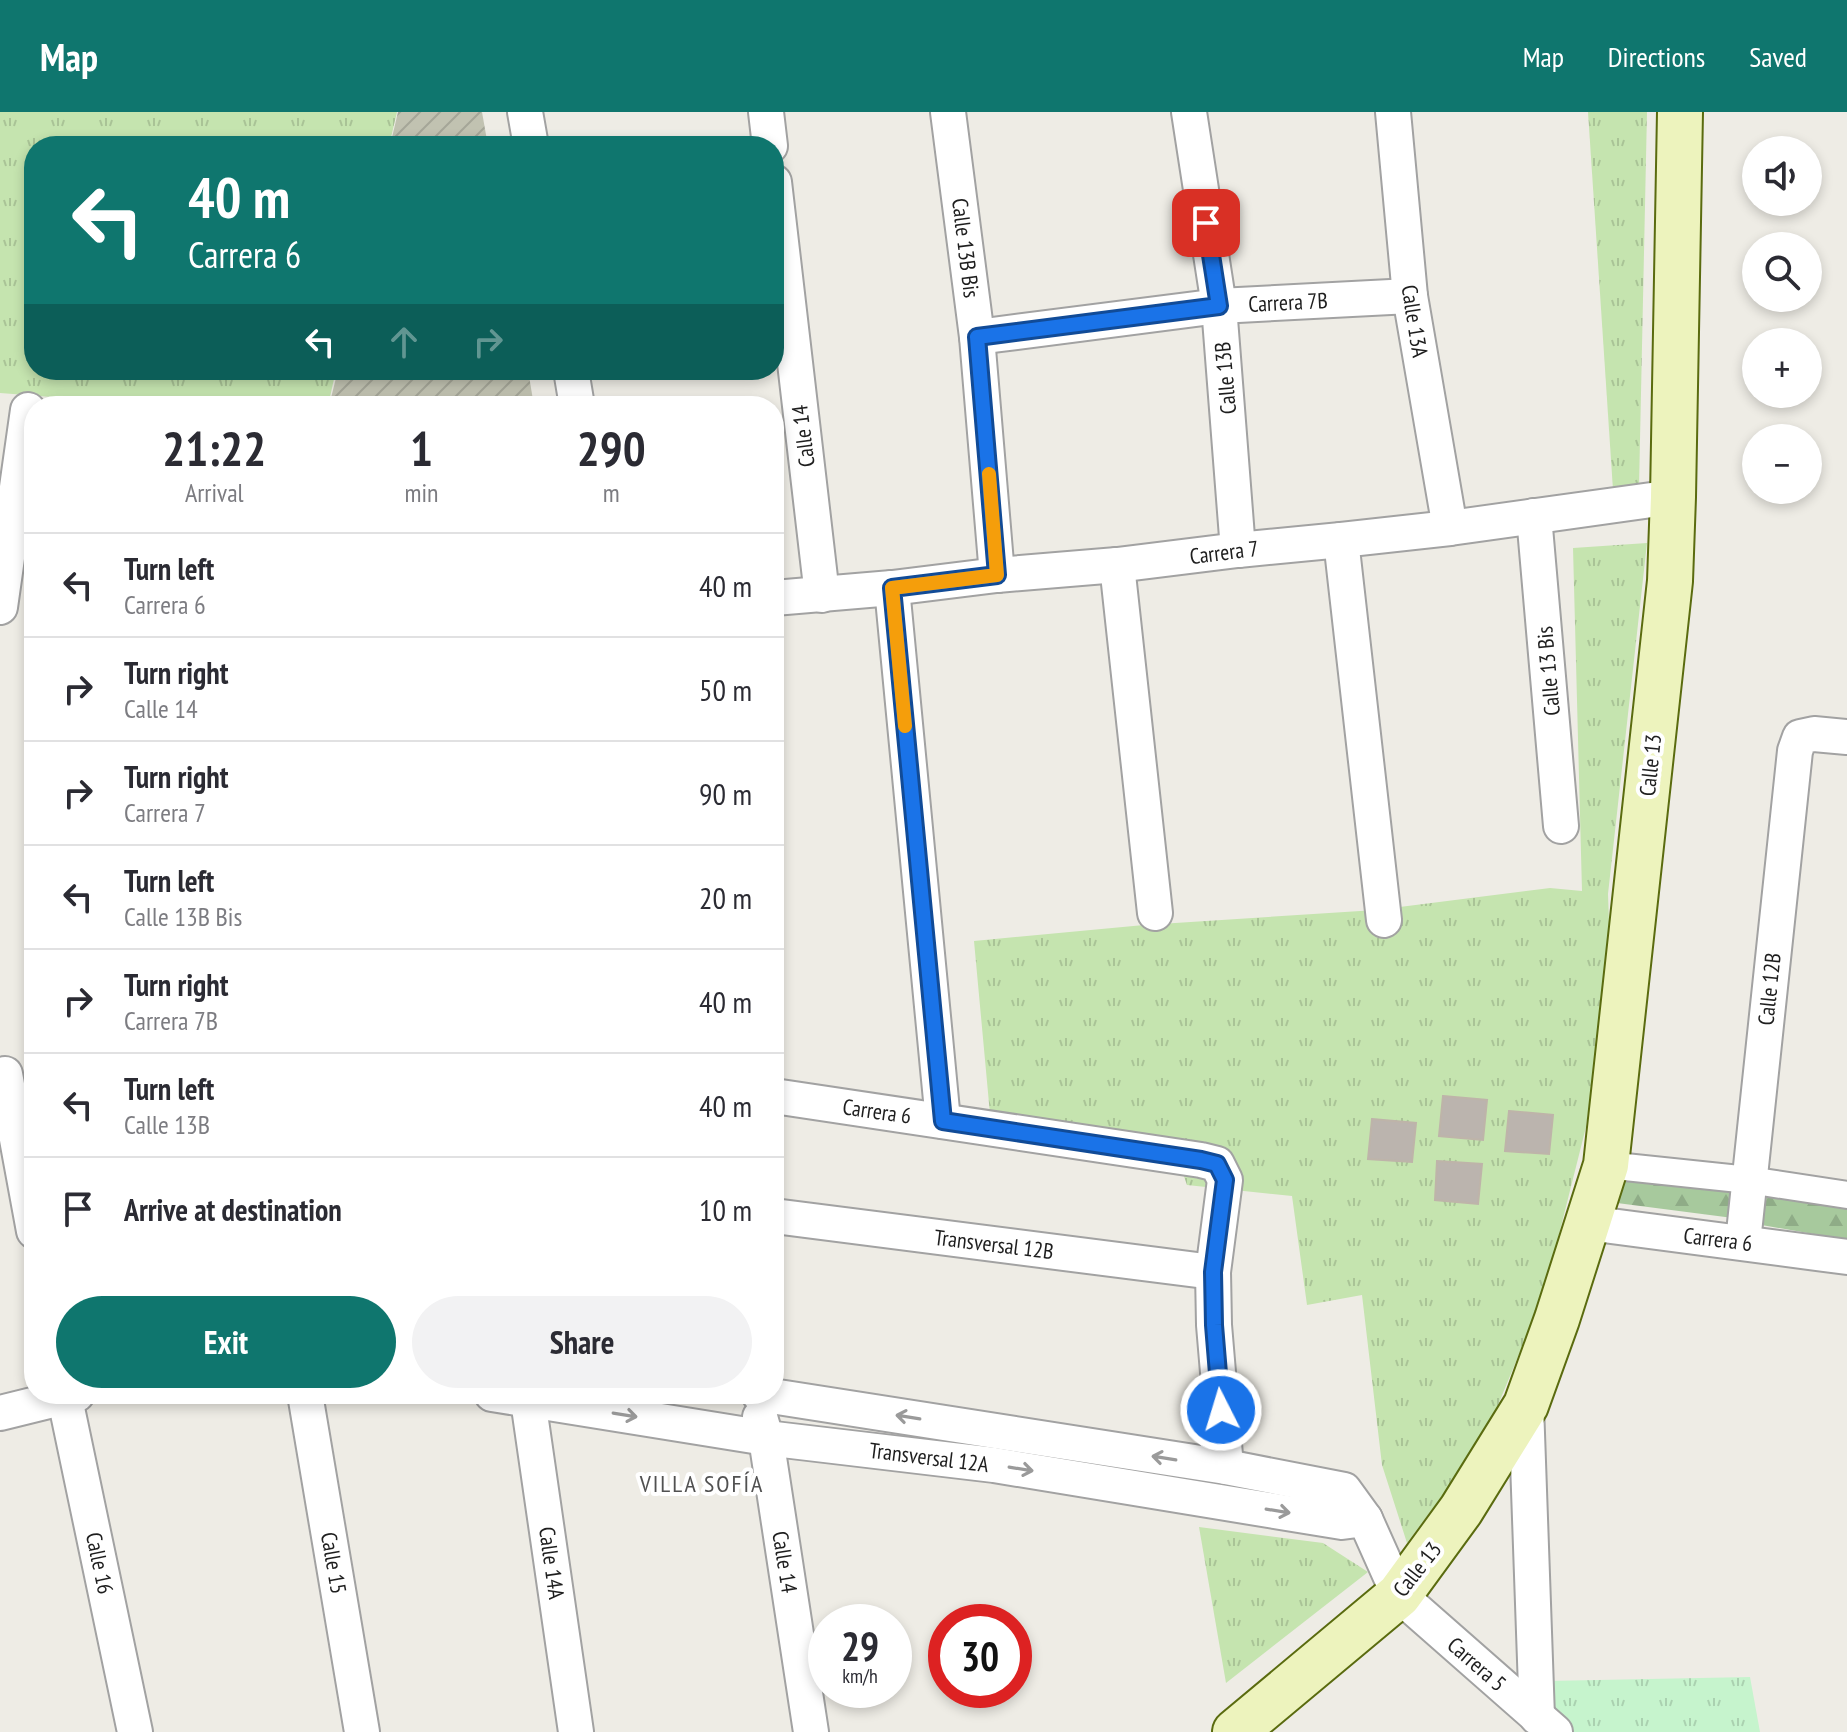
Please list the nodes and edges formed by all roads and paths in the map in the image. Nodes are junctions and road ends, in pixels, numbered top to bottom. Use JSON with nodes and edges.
{"nodes":[{"id":1,"x":525,"y":112,"type":"edge"},
{"id":2,"x":766,"y":112,"type":"edge"},
{"id":3,"x":948,"y":112,"type":"edge"},
{"id":4,"x":1189,"y":112,"type":"edge"},
{"id":5,"x":1393,"y":112,"type":"edge"},
{"id":6,"x":1680,"y":112,"type":"edge"},
{"id":7,"x":529,"y":136,"type":"edge"},
{"id":8,"x":769,"y":136,"type":"edge"},
{"id":9,"x":784,"y":268,"type":"edge"},
{"id":10,"x":1410,"y":296,"type":"junction"},
{"id":11,"x":1219,"y":306,"type":"junction"},
{"id":12,"x":977,"y":337,"type":"junction"},
{"id":13,"x":24,"y":449,"type":"edge"},
{"id":14,"x":1673,"y":497,"type":"junction"},
{"id":15,"x":1534,"y":516,"type":"junction"},
{"id":16,"x":1450,"y":528,"type":"junction"},
{"id":17,"x":1341,"y":540,"type":"junction"},
{"id":18,"x":14,"y":546,"type":"edge"},
{"id":19,"x":1238,"y":550,"type":"junction"},
{"id":20,"x":1117,"y":565,"type":"junction"},
{"id":21,"x":997,"y":575,"type":"junction"},
{"id":22,"x":892,"y":588,"type":"junction"},
{"id":23,"x":822,"y":595,"type":"junction"},
{"id":24,"x":784,"y":597,"type":"edge"},
{"id":25,"x":0,"y":607,"type":"edge"},
{"id":26,"x":1847,"y":737,"type":"edge"},
{"id":27,"x":1561,"y":826,"type":"dead end"},
{"id":28,"x":1155,"y":913,"type":"dead end"},
{"id":29,"x":1384,"y":920,"type":"dead end"},
{"id":30,"x":5,"y":1074,"type":"dead end"},
{"id":31,"x":784,"y":1097,"type":"edge"},
{"id":32,"x":943,"y":1121,"type":"junction"},
{"id":33,"x":1606,"y":1165,"type":"junction"},
{"id":34,"x":24,"y":1177,"type":"edge"},
{"id":35,"x":1749,"y":1180,"type":"junction"},
{"id":36,"x":1847,"y":1195,"type":"edge"},
{"id":37,"x":784,"y":1217,"type":"edge"},
{"id":38,"x":1588,"y":1223,"type":"junction"},
{"id":39,"x":1743,"y":1242,"type":"junction"},
{"id":40,"x":1847,"y":1257,"type":"edge"},
{"id":41,"x":1213,"y":1272,"type":"junction"},
{"id":42,"x":784,"y":1398,"type":"edge"},
{"id":43,"x":34,"y":1404,"type":"edge"},
{"id":44,"x":71,"y":1404,"type":"edge"},
{"id":45,"x":307,"y":1404,"type":"edge"},
{"id":46,"x":527,"y":1404,"type":"edge"},
{"id":47,"x":567,"y":1404,"type":"edge"},
{"id":48,"x":758,"y":1404,"type":"edge"},
{"id":49,"x":1526,"y":1405,"type":"junction"},
{"id":50,"x":0,"y":1413,"type":"edge"},
{"id":51,"x":766,"y":1438,"type":"junction"},
{"id":52,"x":1226,"y":1467,"type":"junction"},
{"id":53,"x":1365,"y":1519,"type":"junction"},
{"id":54,"x":1399,"y":1595,"type":"junction"},
{"id":55,"x":1546,"y":1724,"type":"edge"},
{"id":56,"x":135,"y":1732,"type":"edge"},
{"id":57,"x":362,"y":1732,"type":"edge"},
{"id":58,"x":576,"y":1732,"type":"edge"},
{"id":59,"x":811,"y":1732,"type":"edge"},
{"id":60,"x":1235,"y":1732,"type":"edge"}],
"edges":[{"from":1,"to":7,"type":"street"},
{"from":2,"to":8,"type":"street"},
{"from":3,"to":12,"type":"street","name":"Calle 13B Bis"},
{"from":4,"to":11,"type":"street","name":"Calle 13B"},
{"from":5,"to":10,"type":"street","name":"Calle 13A"},
{"from":6,"to":14,"type":"main road","name":"Calle 13"},
{"from":9,"to":23,"type":"street","name":"Calle 14"},
{"from":10,"to":11,"type":"street","name":"Carrera 7B"},
{"from":10,"to":16,"type":"street","name":"Calle 13A"},
{"from":11,"to":12,"type":"street","name":"Carrera 7B"},
{"from":11,"to":19,"type":"street","name":"Calle 13B"},
{"from":12,"to":21,"type":"street","name":"Calle 13B Bis"},
{"from":13,"to":18,"type":"street"},
{"from":14,"to":15,"type":"street","name":"Carrera 7"},
{"from":14,"to":33,"type":"main road","name":"Calle 13"},
{"from":15,"to":16,"type":"street","name":"Carrera 7"},
{"from":15,"to":27,"type":"street","name":"Calle 13 Bis"},
{"from":16,"to":17,"type":"street","name":"Carrera 7"},
{"from":17,"to":19,"type":"street","name":"Carrera 7"},
{"from":17,"to":29,"type":"street"},
{"from":18,"to":25,"type":"street"},
{"from":19,"to":20,"type":"street","name":"Carrera 7"},
{"from":20,"to":21,"type":"street","name":"Carrera 7"},
{"from":20,"to":28,"type":"street"},
{"from":21,"to":22,"type":"street","name":"Carrera 7"},
{"from":22,"to":23,"type":"street","name":"Carrera 7"},
{"from":22,"to":32,"type":"street"},
{"from":23,"to":24,"type":"street","name":"Carrera 7"},
{"from":26,"to":35,"type":"street","name":"Calle 12B"},
{"from":30,"to":34,"type":"street"},
{"from":31,"to":32,"type":"street","name":"Carrera 6"},
{"from":32,"to":41,"type":"street","name":"Carrera 6"},
{"from":33,"to":35,"type":"street"},
{"from":33,"to":38,"type":"main road","name":"Calle 13"},
{"from":35,"to":36,"type":"street"},
{"from":35,"to":39,"type":"street","name":"Calle 12B"},
{"from":37,"to":41,"type":"street","name":"Transversal 12B"},
{"from":38,"to":39,"type":"street","name":"Carrera 6"},
{"from":38,"to":49,"type":"main road","name":"Calle 13"},
{"from":39,"to":40,"type":"street","name":"Carrera 6"},
{"from":41,"to":52,"type":"street"},
{"from":52,"to":42,"type":"street","name":"Transversal 12A","one_way":true},
{"from":43,"to":50,"type":"street"},
{"from":44,"to":56,"type":"street","name":"Calle 16"},
{"from":45,"to":57,"type":"street","name":"Calle 15"},
{"from":46,"to":58,"type":"street","name":"Calle 14A"},
{"from":47,"to":51,"type":"street","name":"Transversal 12A","one_way":true},
{"from":48,"to":51,"type":"street","name":"Calle 14"},
{"from":49,"to":54,"type":"main road","name":"Calle 13"},
{"from":49,"to":55,"type":"street","name":"Calle 13"},
{"from":51,"to":53,"type":"street","name":"Transversal 12A","one_way":true},
{"from":51,"to":59,"type":"street","name":"Calle 14"},
{"from":52,"to":53,"type":"street","name":"Transversal 12A"},
{"from":53,"to":54,"type":"street","name":"Transversal 12A"},
{"from":54,"to":55,"type":"street","name":"Carrera 5"},
{"from":54,"to":60,"type":"main road","name":"Calle 13"}]}
